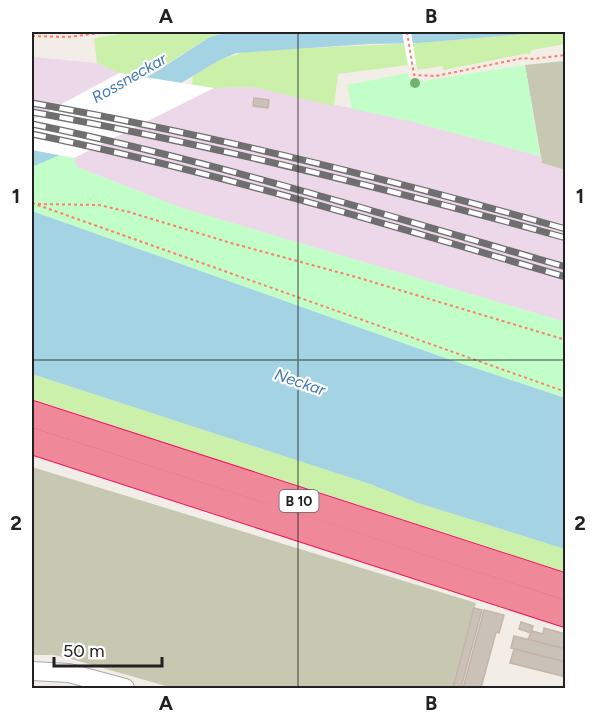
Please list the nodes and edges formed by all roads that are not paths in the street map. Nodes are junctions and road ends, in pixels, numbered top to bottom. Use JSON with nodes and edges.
{"nodes":[{"id":1,"x":32,"y":414,"type":"edge"},
{"id":2,"x":32,"y":441,"type":"edge"},
{"id":3,"x":566,"y":587,"type":"edge"},
{"id":4,"x":566,"y":614,"type":"edge"},
{"id":5,"x":32,"y":671,"type":"edge"},
{"id":6,"x":125,"y":688,"type":"edge"}],
"edges":[{"from":1,"to":3,"type":"highway","number":"B 10"},
{"from":2,"to":4,"type":"highway","number":"B 10"},
{"from":5,"to":6,"type":"street"}]}
